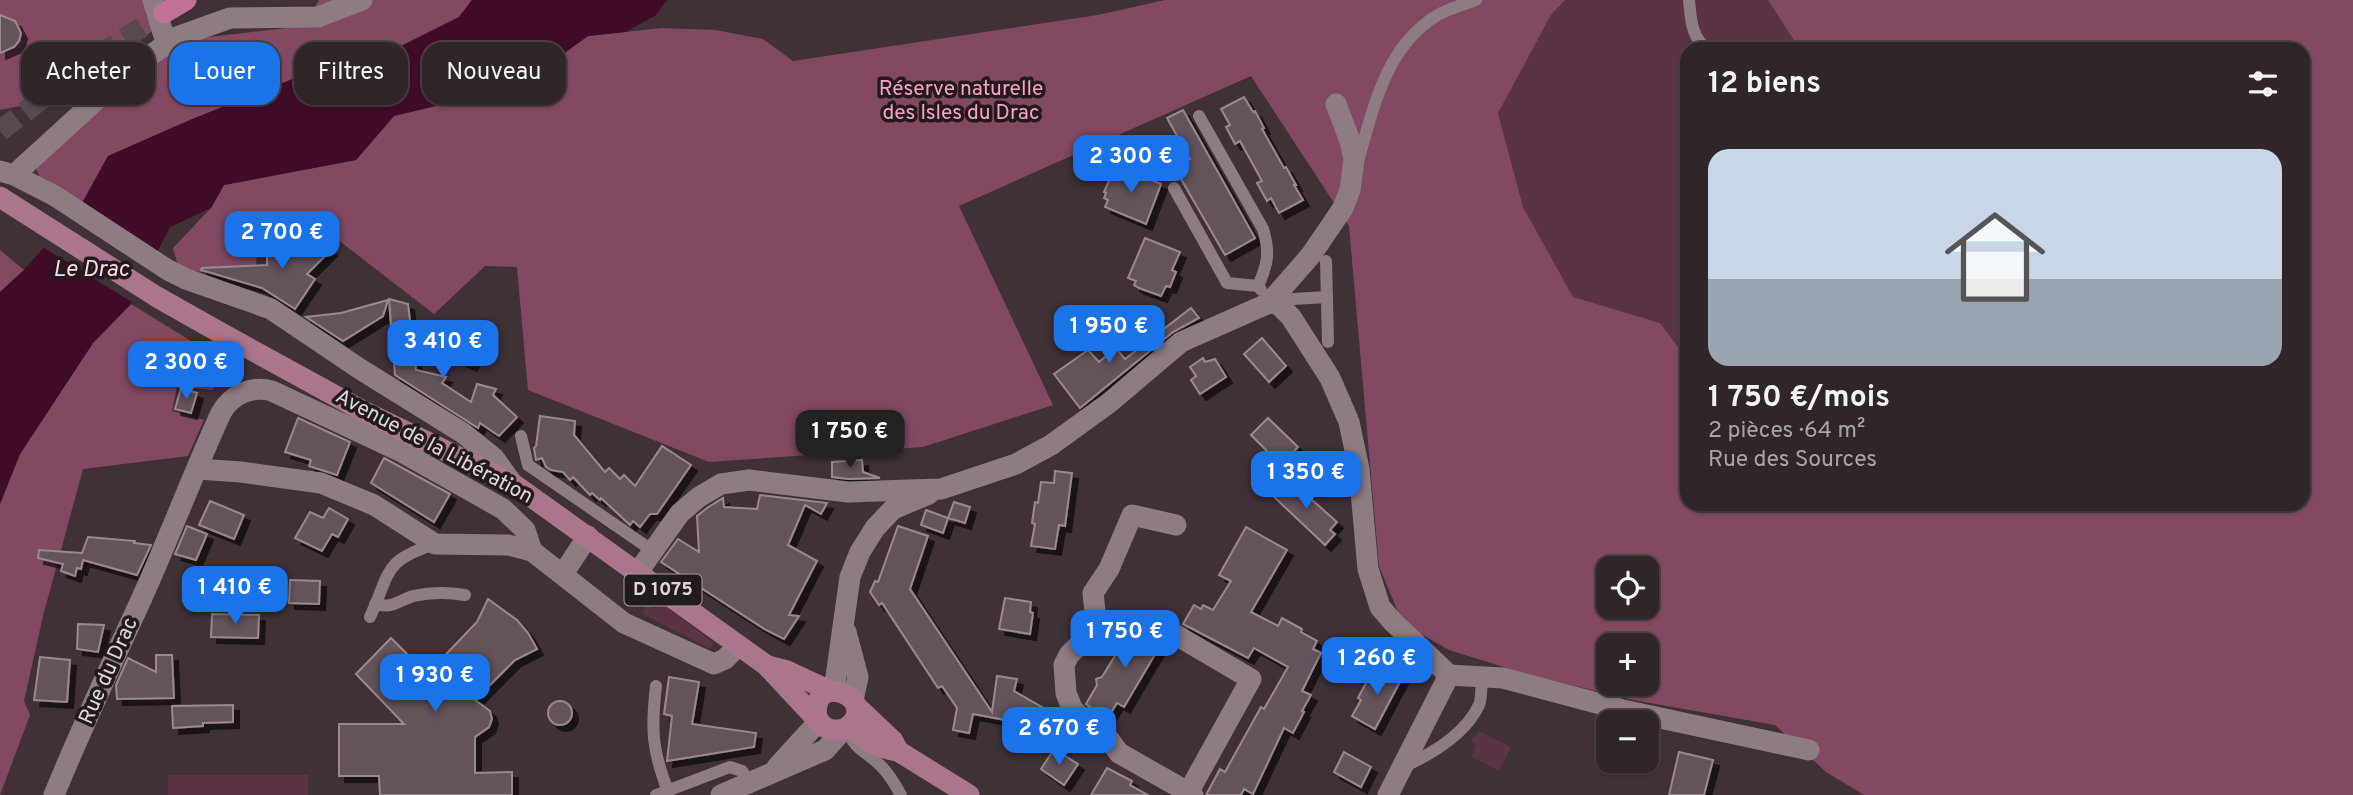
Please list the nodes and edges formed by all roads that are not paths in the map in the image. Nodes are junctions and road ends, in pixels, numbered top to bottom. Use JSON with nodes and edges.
{"nodes":[{"id":1,"x":186,"y":0,"type":"edge"},
{"id":2,"x":362,"y":0,"type":"edge"},
{"id":3,"x":1476,"y":0,"type":"edge"},
{"id":4,"x":1689,"y":0,"type":"edge"},
{"id":5,"x":158,"y":7,"type":"edge"},
{"id":6,"x":1699,"y":42,"type":"edge"},
{"id":7,"x":167,"y":46,"type":"junction"},
{"id":8,"x":1336,"y":104,"type":"dead end"},
{"id":9,"x":1199,"y":116,"type":"dead end"},
{"id":10,"x":7,"y":173,"type":"edge"},
{"id":11,"x":1353,"y":178,"type":"junction"},
{"id":12,"x":1174,"y":188,"type":"dead end"},
{"id":13,"x":0,"y":197,"type":"edge"},
{"id":14,"x":1326,"y":261,"type":"dead end"},
{"id":15,"x":1327,"y":297,"type":"junction"},
{"id":16,"x":1268,"y":298,"type":"junction"},
{"id":17,"x":1328,"y":342,"type":"dead end"},
{"id":18,"x":520,"y":436,"type":"dead end"},
{"id":19,"x":198,"y":469,"type":"junction"},
{"id":20,"x":512,"y":483,"type":"junction"},
{"id":21,"x":941,"y":489,"type":"junction"},
{"id":22,"x":1176,"y":525,"type":"dead end"},
{"id":23,"x":588,"y":536,"type":"junction"},
{"id":24,"x":435,"y":544,"type":"junction"},
{"id":25,"x":532,"y":551,"type":"junction"},
{"id":26,"x":653,"y":551,"type":"junction"},
{"id":27,"x":638,"y":572,"type":"junction"},
{"id":28,"x":563,"y":574,"type":"junction"},
{"id":29,"x":465,"y":594,"type":"dead end"},
{"id":30,"x":1176,"y":635,"type":"dead end"},
{"id":31,"x":738,"y":646,"type":"junction"},
{"id":32,"x":766,"y":665,"type":"junction"},
{"id":33,"x":1450,"y":675,"type":"junction"},
{"id":34,"x":1482,"y":678,"type":"junction"},
{"id":35,"x":656,"y":686,"type":"dead end"},
{"id":36,"x":844,"y":710,"type":"junction"},
{"id":37,"x":818,"y":719,"type":"junction"},
{"id":38,"x":1809,"y":750,"type":"dead end"},
{"id":39,"x":1403,"y":767,"type":"junction"},
{"id":40,"x":770,"y":774,"type":"junction"},
{"id":41,"x":750,"y":784,"type":"junction"},
{"id":42,"x":662,"y":793,"type":"edge"},
{"id":43,"x":1190,"y":794,"type":"edge"},
{"id":44,"x":54,"y":795,"type":"edge"},
{"id":45,"x":721,"y":795,"type":"edge"},
{"id":46,"x":901,"y":795,"type":"edge"},
{"id":47,"x":969,"y":795,"type":"edge"},
{"id":48,"x":1388,"y":795,"type":"edge"}],
"edges":[{"from":1,"to":5,"type":"highway"},
{"from":2,"to":7,"type":"street"},
{"from":3,"to":11,"type":"lane"},
{"from":4,"to":6,"type":"lane"},
{"from":5,"to":7,"type":"street"},
{"from":7,"to":10,"type":"street"},
{"from":8,"to":11,"type":"street"},
{"from":9,"to":16,"type":"lane"},
{"from":10,"to":20,"type":"street"},
{"from":11,"to":16,"type":"street"},
{"from":12,"to":16,"type":"lane"},
{"from":13,"to":20,"type":"main road","name":"Avenue de la Libération","number":"D 1075"},
{"from":14,"to":15,"type":"lane"},
{"from":15,"to":16,"type":"lane"},
{"from":15,"to":17,"type":"lane"},
{"from":16,"to":21,"type":"street"},
{"from":16,"to":33,"type":"street"},
{"from":18,"to":26,"type":"lane"},
{"from":19,"to":24,"type":"street"},
{"from":19,"to":25,"type":"street","name":"Rue du Drac"},
{"from":19,"to":44,"type":"street","name":"Rue du Drac"},
{"from":20,"to":23,"type":"main road","name":"Avenue de la Libération","number":"D 1075"},
{"from":21,"to":26,"type":"street"},
{"from":21,"to":36,"type":"street"},
{"from":22,"to":43,"type":"street"},
{"from":23,"to":27,"type":"main road","name":"Avenue de la Libération","number":"D 1075"},
{"from":23,"to":28,"type":"street"},
{"from":24,"to":25,"type":"street","name":"Rue du Drac"},
{"from":24,"to":29,"type":"lane"},
{"from":25,"to":28,"type":"street","name":"Rue du Drac"},
{"from":26,"to":27,"type":"street"},
{"from":27,"to":31,"type":"main road","name":"Avenue de la Libération","number":"D 1075"},
{"from":28,"to":31,"type":"street","name":"Rue du Drac"},
{"from":30,"to":43,"type":"street"},
{"from":31,"to":32,"type":"main road","name":"Avenue de la Libération","number":"D 1075"},
{"from":32,"to":36,"type":"main road","name":"Avenue de la Libération","number":"D 1075"},
{"from":32,"to":37,"type":"main road","name":"Avenue de la Libération","number":"D 1075"},
{"from":33,"to":34,"type":"street"},
{"from":33,"to":39,"type":"street"},
{"from":34,"to":38,"type":"street"},
{"from":34,"to":39,"type":"lane"},
{"from":35,"to":42,"type":"lane"},
{"from":36,"to":37,"type":"main road","name":"Avenue de la Libération"},
{"from":36,"to":37,"type":"main road"},
{"from":36,"to":40,"type":"street"},
{"from":36,"to":46,"type":"lane"},
{"from":36,"to":47,"type":"main road","name":"Avenue de la Libération","number":"D 1075"},
{"from":37,"to":40,"type":"street"},
{"from":39,"to":48,"type":"street"},
{"from":40,"to":41,"type":"street"},
{"from":41,"to":42,"type":"lane"},
{"from":41,"to":45,"type":"street"}]}
